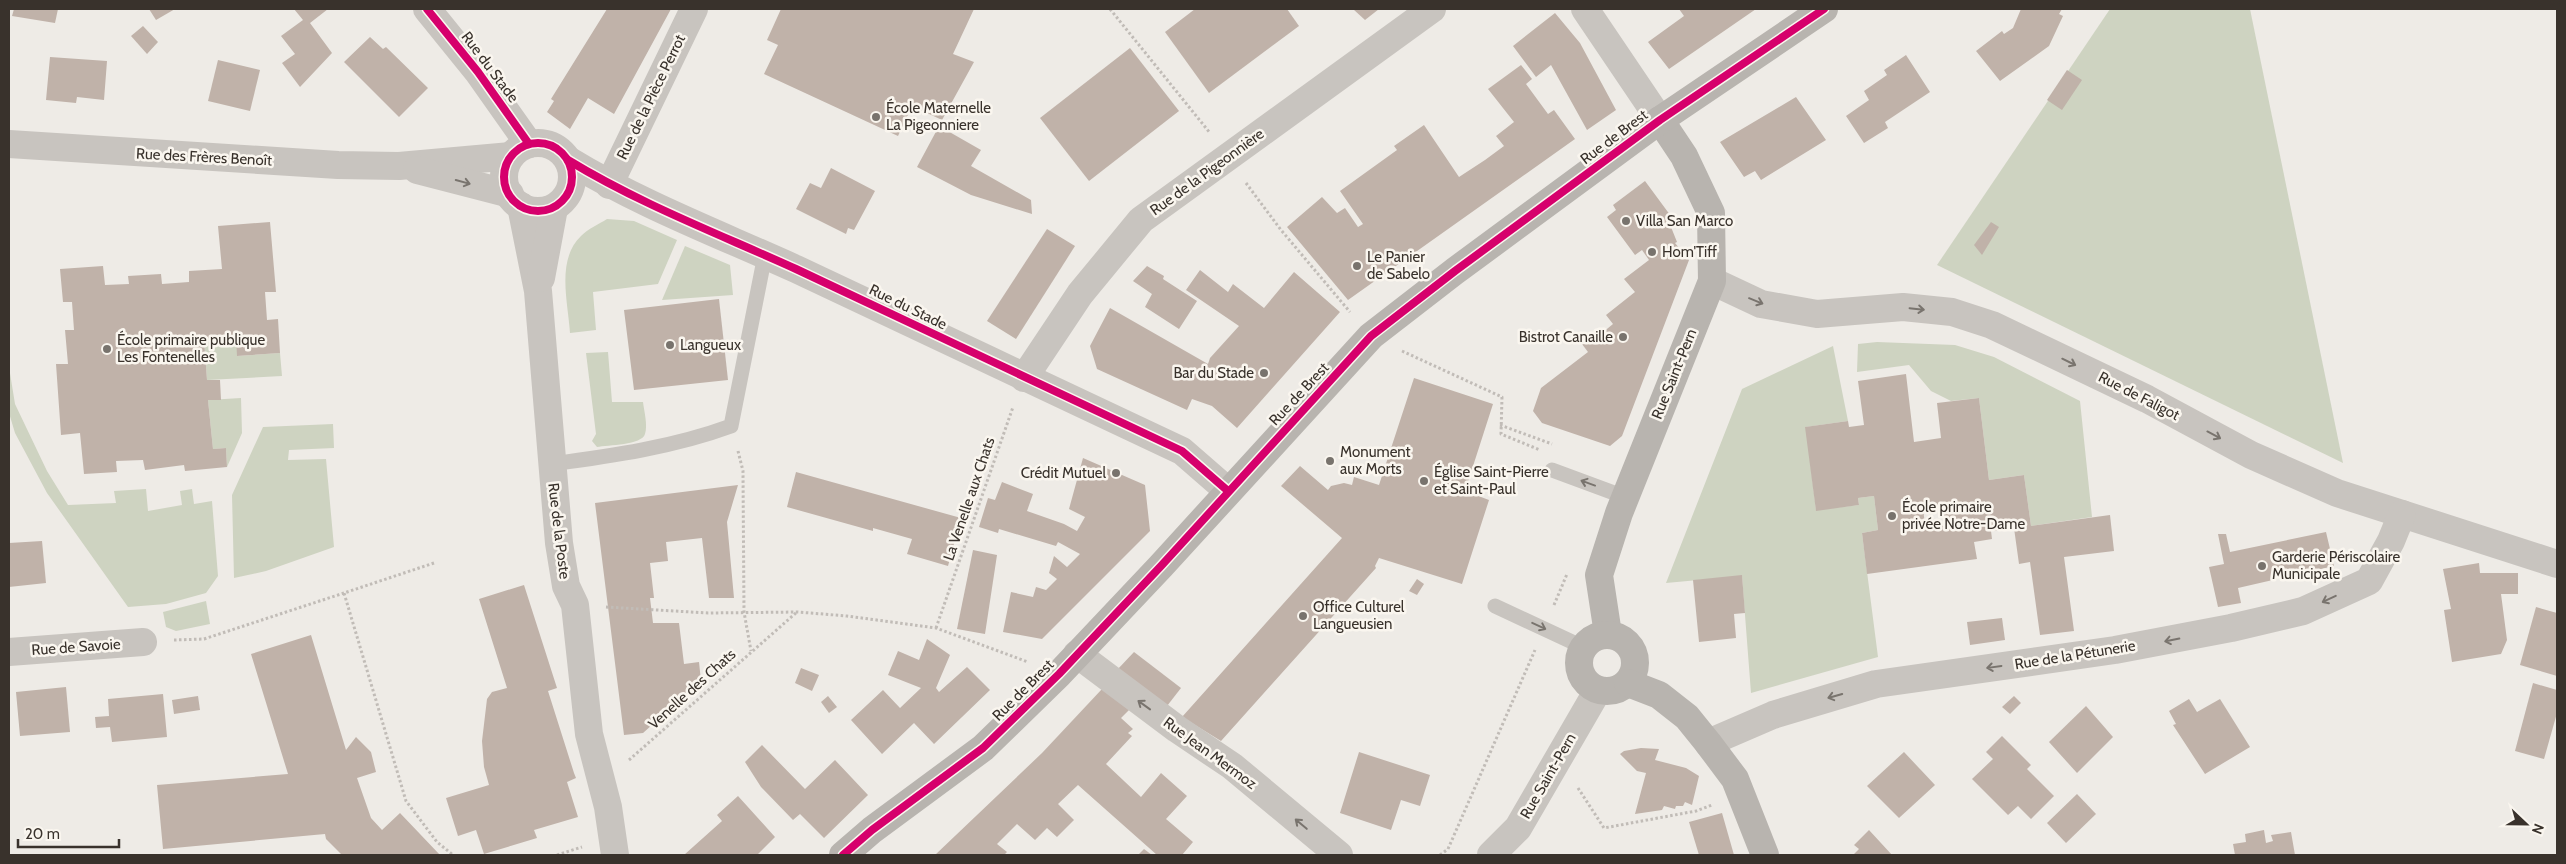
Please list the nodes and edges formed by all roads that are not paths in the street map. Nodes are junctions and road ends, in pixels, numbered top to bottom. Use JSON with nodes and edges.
{"nodes":[{"id":1,"x":427,"y":9,"type":"edge"},
{"id":2,"x":694,"y":9,"type":"edge"},
{"id":3,"x":1432,"y":9,"type":"edge"},
{"id":4,"x":1585,"y":9,"type":"edge"},
{"id":5,"x":1824,"y":9,"type":"edge"},
{"id":6,"x":1660,"y":120,"type":"junction"},
{"id":7,"x":9,"y":144,"type":"edge"},
{"id":8,"x":520,"y":150,"type":"junction"},
{"id":9,"x":568,"y":160,"type":"junction"},
{"id":10,"x":399,"y":166,"type":"junction"},
{"id":11,"x":609,"y":185,"type":"junction"},
{"id":12,"x":515,"y":200,"type":"junction"},
{"id":13,"x":561,"y":200,"type":"junction"},
{"id":14,"x":765,"y":255,"type":"junction"},
{"id":15,"x":1712,"y":281,"type":"junction"},
{"id":16,"x":538,"y":292,"type":"junction"},
{"id":17,"x":1024,"y":378,"type":"junction"},
{"id":18,"x":551,"y":464,"type":"junction"},
{"id":19,"x":1552,"y":470,"type":"dead end"},
{"id":20,"x":1228,"y":491,"type":"junction"},
{"id":21,"x":1625,"y":497,"type":"junction"},
{"id":22,"x":2402,"y":514,"type":"junction"},
{"id":23,"x":2557,"y":564,"type":"edge"},
{"id":24,"x":1495,"y":606,"type":"dead end"},
{"id":25,"x":1608,"y":634,"type":"junction"},
{"id":26,"x":143,"y":642,"type":"road end"},
{"id":27,"x":1583,"y":647,"type":"junction"},
{"id":28,"x":9,"y":652,"type":"edge"},
{"id":29,"x":1077,"y":654,"type":"junction"},
{"id":30,"x":1628,"y":683,"type":"junction"},
{"id":31,"x":1598,"y":690,"type":"junction"},
{"id":32,"x":1708,"y":743,"type":"junction"},
{"id":33,"x":615,"y":855,"type":"edge"},
{"id":34,"x":843,"y":855,"type":"edge"},
{"id":35,"x":1339,"y":855,"type":"edge"},
{"id":36,"x":1491,"y":855,"type":"edge"},
{"id":37,"x":1765,"y":855,"type":"edge"}],
"edges":[{"from":1,"to":8,"type":"street","name":"Rue du Stade"},
{"from":2,"to":11,"type":"street","name":"Rue de la Pièce Perrot"},
{"from":3,"to":17,"type":"street","name":"Rue de la Pigeonnière"},
{"from":4,"to":6,"type":"street"},
{"from":5,"to":6,"type":"main road","name":"Rue de Brest"},
{"from":6,"to":15,"type":"main road","name":"Rue Saint-Pern"},
{"from":6,"to":20,"type":"main road","name":"Rue de Brest"},
{"from":7,"to":10,"type":"street","name":"Rue des Frères Benoît"},
{"from":8,"to":9,"type":"street"},
{"from":8,"to":10,"type":"street","name":"Rue des Frères Benoît"},
{"from":8,"to":12,"type":"street"},
{"from":9,"to":11,"type":"street","name":"Rue du Stade"},
{"from":9,"to":13,"type":"street"},
{"from":10,"to":12,"type":"street","name":"Rue des Frères Benoît","one_way":true},
{"from":11,"to":13,"type":"street"},
{"from":11,"to":14,"type":"street","name":"Rue du Stade"},
{"from":12,"to":13,"type":"street"},
{"from":12,"to":16,"type":"street","name":"Rue de la Poste"},
{"from":13,"to":16,"type":"street","name":"Rue de la Poste"},
{"from":14,"to":17,"type":"street","name":"Rue du Stade"},
{"from":14,"to":18,"type":"lane"},
{"from":15,"to":21,"type":"main road","name":"Rue Saint-Pern"},
{"from":15,"to":22,"type":"street","name":"Rue de Faligot","one_way":true},
{"from":16,"to":18,"type":"street","name":"Rue de la Poste"},
{"from":17,"to":20,"type":"street","name":"Rue du Stade"},
{"from":18,"to":33,"type":"street","name":"Rue de la Poste"},
{"from":21,"to":19,"type":"lane","one_way":true},
{"from":20,"to":29,"type":"main road","name":"Rue de Brest"},
{"from":21,"to":25,"type":"main road","name":"Rue Saint-Pern"},
{"from":22,"to":23,"type":"street","name":"Rue de Faligot"},
{"from":22,"to":32,"type":"street","name":"Rue de la Pétunerie","one_way":true},
{"from":24,"to":27,"type":"lane","one_way":true},
{"from":25,"to":27,"type":"main road"},
{"from":25,"to":30,"type":"main road"},
{"from":26,"to":28,"type":"street","name":"Rue de Savoie"},
{"from":27,"to":31,"type":"main road"},
{"from":29,"to":34,"type":"main road","name":"Rue de Brest"},
{"from":35,"to":29,"type":"street","name":"Rue Jean Mermoz","one_way":true},
{"from":30,"to":31,"type":"main road"},
{"from":30,"to":32,"type":"main road"},
{"from":31,"to":36,"type":"street","name":"Rue Saint-Pern"},
{"from":32,"to":37,"type":"main road"}]}
